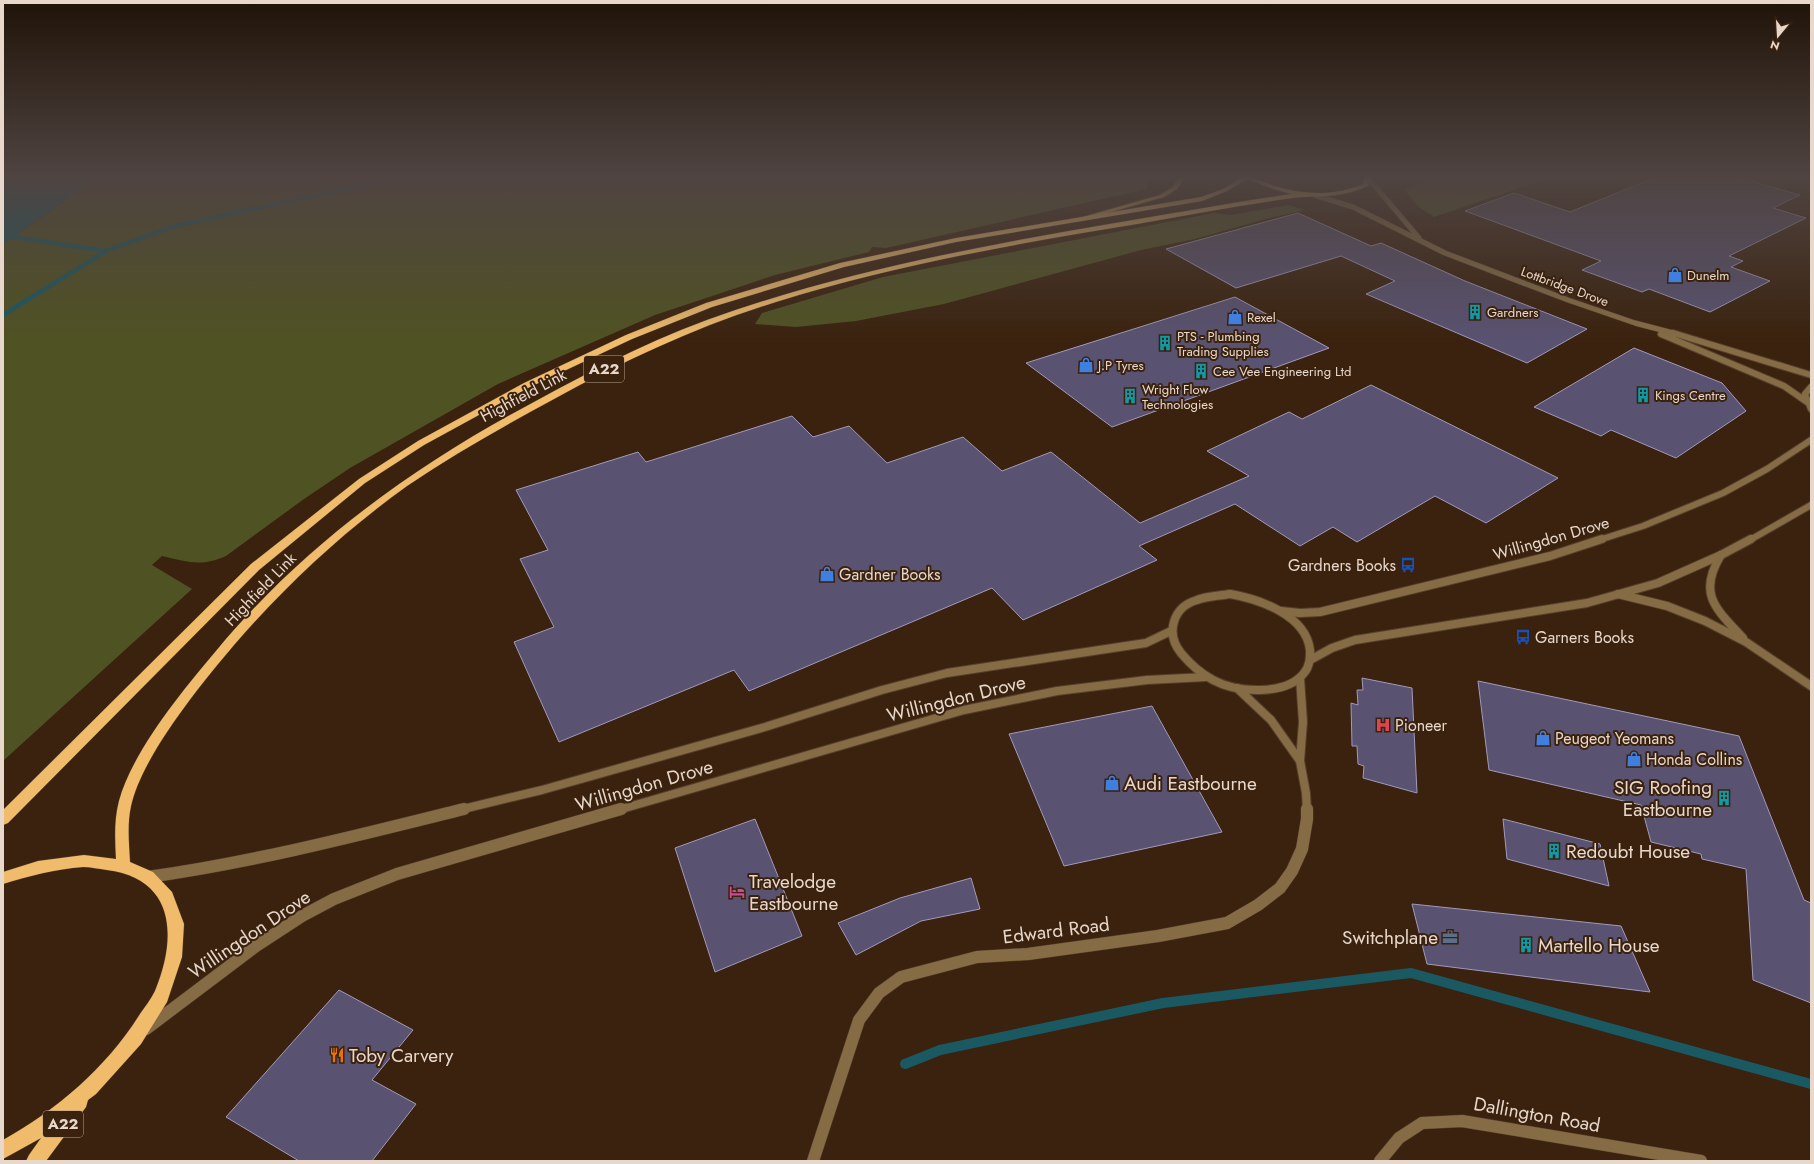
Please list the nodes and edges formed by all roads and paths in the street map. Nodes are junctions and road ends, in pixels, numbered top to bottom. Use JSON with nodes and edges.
{"nodes":[{"id":1,"x":1009,"y":231,"type":"edge"},
{"id":2,"x":1081,"y":231,"type":"edge"},
{"id":3,"x":1400,"y":231,"type":"edge"},
{"id":4,"x":1414,"y":231,"type":"edge"},
{"id":5,"x":1423,"y":242,"type":"junction"},
{"id":6,"x":1635,"y":323,"type":"junction"},
{"id":7,"x":1811,"y":376,"type":"edge"},
{"id":8,"x":1811,"y":387,"type":"edge"},
{"id":9,"x":1807,"y":402,"type":"junction"},
{"id":10,"x":1811,"y":408,"type":"edge"},
{"id":11,"x":1811,"y":440,"type":"edge"},
{"id":12,"x":1811,"y":505,"type":"edge"},
{"id":13,"x":1721,"y":555,"type":"junction"},
{"id":14,"x":1617,"y":594,"type":"junction"},
{"id":15,"x":1281,"y":611,"type":"junction"},
{"id":16,"x":1171,"y":631,"type":"junction"},
{"id":17,"x":1746,"y":642,"type":"junction"},
{"id":18,"x":1310,"y":660,"type":"junction"},
{"id":19,"x":1206,"y":677,"type":"junction"},
{"id":20,"x":1300,"y":678,"type":"junction"},
{"id":21,"x":1811,"y":686,"type":"edge"},
{"id":22,"x":1237,"y":688,"type":"junction"},
{"id":23,"x":1300,"y":760,"type":"junction"},
{"id":24,"x":3,"y":819,"type":"edge"},
{"id":25,"x":123,"y":866,"type":"junction"},
{"id":26,"x":148,"y":877,"type":"junction"},
{"id":27,"x":3,"y":878,"type":"edge"},
{"id":28,"x":135,"y":1038,"type":"junction"},
{"id":29,"x":90,"y":1088,"type":"junction"},
{"id":30,"x":3,"y":1150,"type":"edge"},
{"id":31,"x":35,"y":1161,"type":"edge"},
{"id":32,"x":813,"y":1161,"type":"edge"},
{"id":33,"x":1380,"y":1161,"type":"edge"},
{"id":34,"x":1701,"y":1161,"type":"edge"}],
"edges":[{"from":1,"to":24,"type":"highway","name":"Highfield Link","number":"A22"},
{"from":2,"to":25,"type":"highway","name":"Highfield Link","number":"A22"},
{"from":3,"to":5,"type":"street","name":"Lottbridge Drove"},
{"from":4,"to":5,"type":"street","name":"Lottbridge Drove"},
{"from":5,"to":6,"type":"street","name":"Lottbridge Drove"},
{"from":6,"to":7,"type":"street","name":"Lottbridge Drove"},
{"from":6,"to":9,"type":"street","name":"Lottbridge Drove"},
{"from":8,"to":9,"type":"street"},
{"from":9,"to":10,"type":"street"},
{"from":11,"to":15,"type":"street","name":"Willingdon Drove"},
{"from":12,"to":13,"type":"street"},
{"from":13,"to":14,"type":"street"},
{"from":13,"to":17,"type":"street"},
{"from":14,"to":17,"type":"street"},
{"from":14,"to":18,"type":"street"},
{"from":15,"to":16,"type":"street"},
{"from":15,"to":18,"type":"street"},
{"from":16,"to":19,"type":"street"},
{"from":16,"to":26,"type":"street","name":"Willingdon Drove"},
{"from":17,"to":21,"type":"street"},
{"from":18,"to":20,"type":"street"},
{"from":19,"to":22,"type":"street"},
{"from":19,"to":28,"type":"street","name":"Willingdon Drove"},
{"from":20,"to":22,"type":"street"},
{"from":20,"to":23,"type":"street","name":"Edward Road"},
{"from":22,"to":23,"type":"street","name":"Edward Road"},
{"from":23,"to":32,"type":"street","name":"Edward Road"},
{"from":25,"to":26,"type":"highway"},
{"from":25,"to":27,"type":"highway"},
{"from":26,"to":28,"type":"highway"},
{"from":28,"to":29,"type":"highway"},
{"from":29,"to":30,"type":"highway"},
{"from":29,"to":31,"type":"highway","number":"A22"},
{"from":33,"to":34,"type":"street","name":"Dallington Road"}]}
